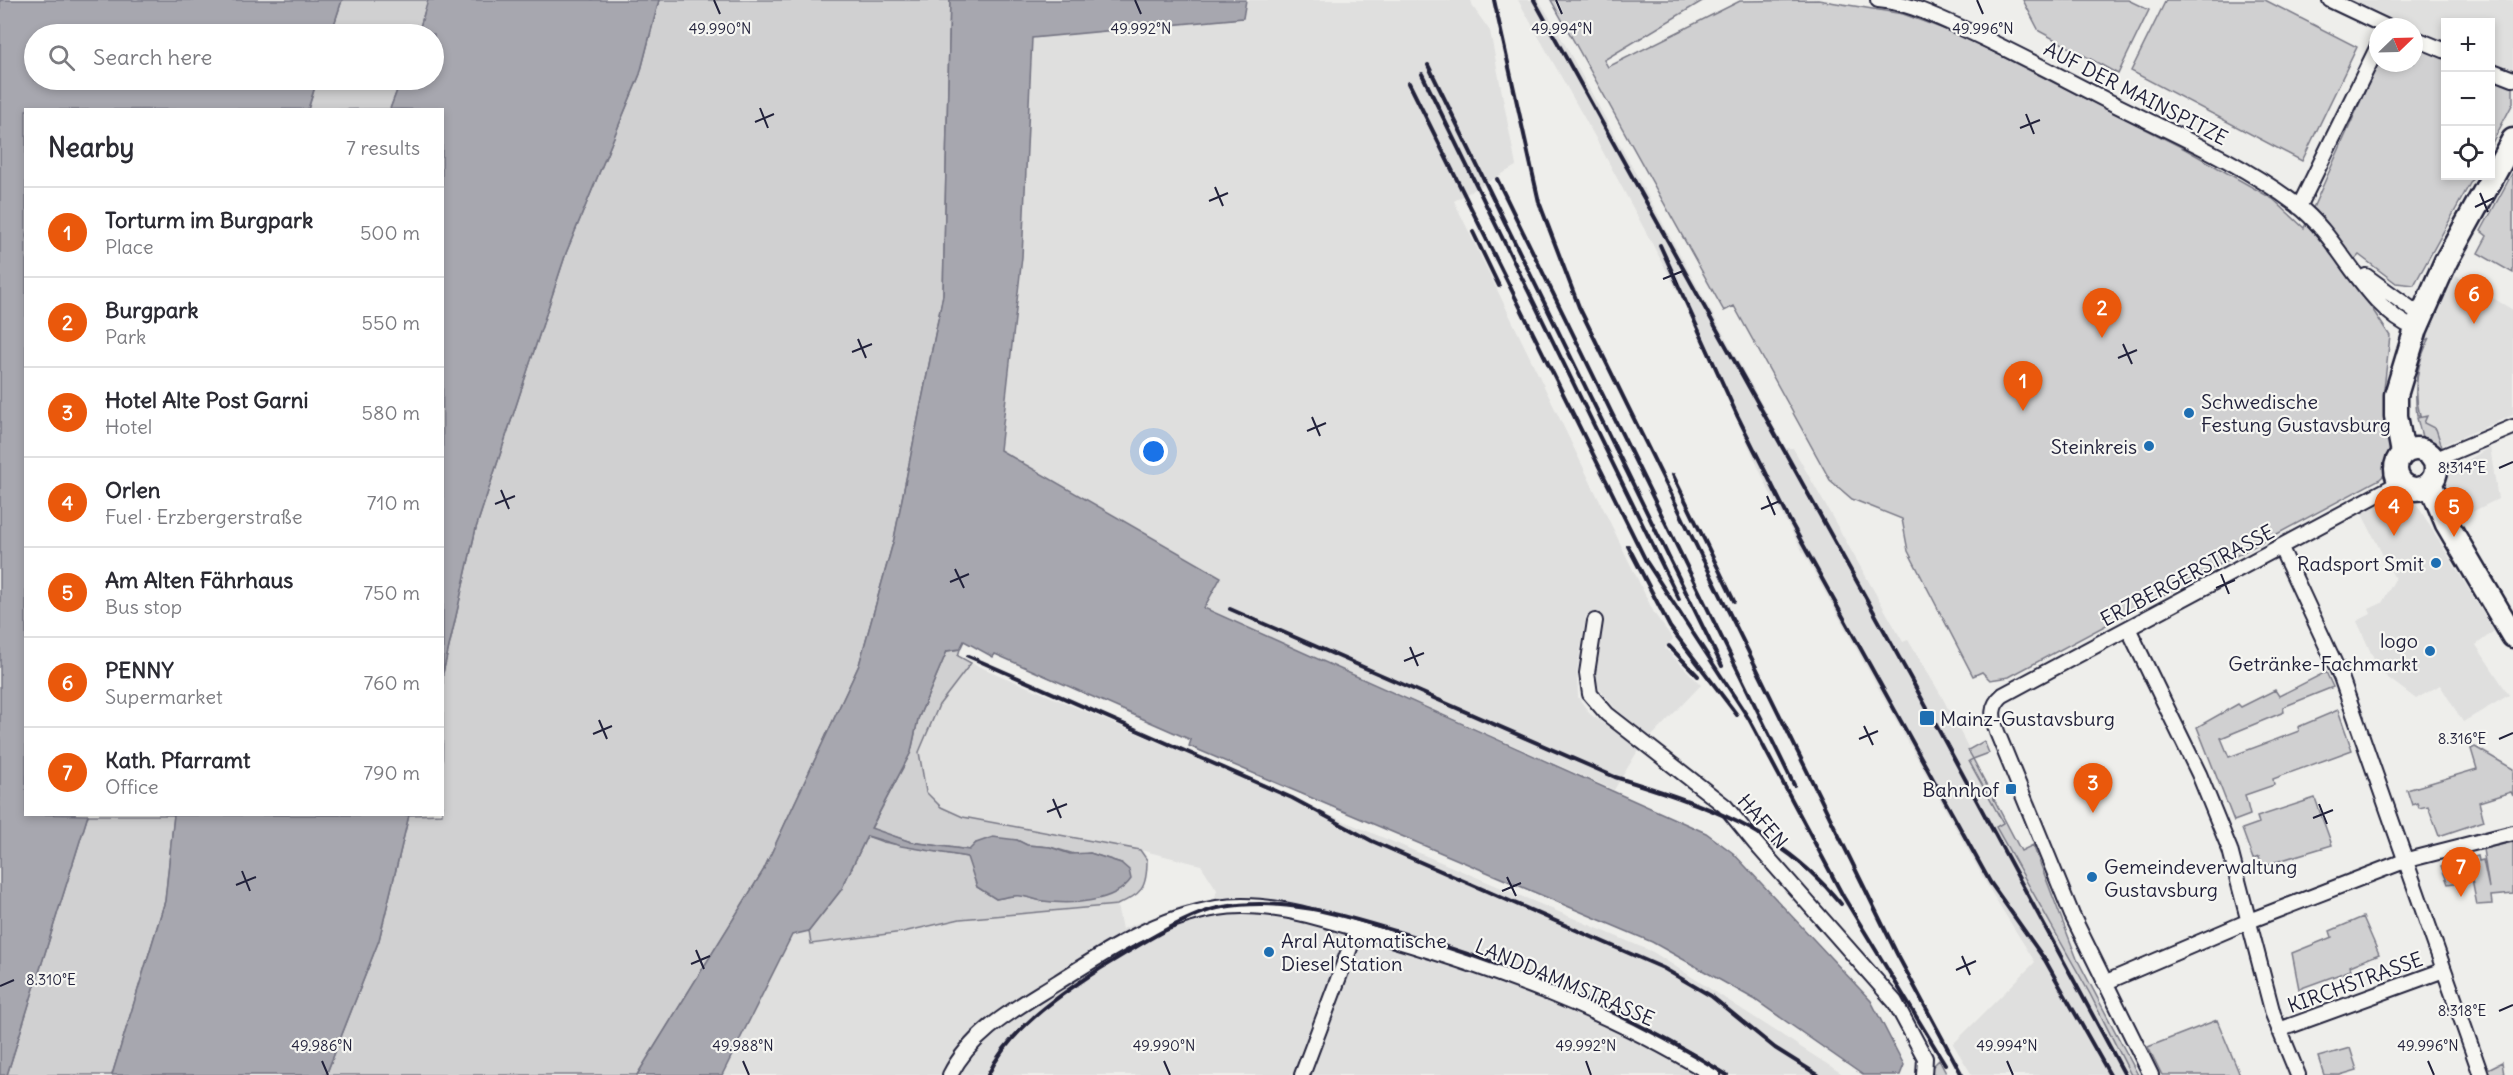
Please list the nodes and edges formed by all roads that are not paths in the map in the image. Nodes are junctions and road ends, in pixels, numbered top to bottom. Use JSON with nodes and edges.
{"nodes":[{"id":1,"x":1878,"y":0,"type":"edge"},
{"id":2,"x":2330,"y":0,"type":"edge"},
{"id":3,"x":2369,"y":18,"type":"edge"},
{"id":4,"x":2423,"y":42,"type":"edge"},
{"id":5,"x":2441,"y":49,"type":"edge"},
{"id":6,"x":2369,"y":64,"type":"edge"},
{"id":7,"x":2495,"y":71,"type":"edge"},
{"id":8,"x":2513,"y":79,"type":"edge"},
{"id":9,"x":2513,"y":140,"type":"edge"},
{"id":10,"x":2299,"y":207,"type":"junction"},
{"id":11,"x":2418,"y":322,"type":"junction"},
{"id":12,"x":2513,"y":427,"type":"edge"},
{"id":13,"x":2409,"y":451,"type":"junction"},
{"id":14,"x":2434,"y":460,"type":"junction"},
{"id":15,"x":2418,"y":484,"type":"junction"},
{"id":16,"x":2281,"y":548,"type":"junction"},
{"id":17,"x":1595,"y":621,"type":"dead end"},
{"id":18,"x":2128,"y":628,"type":"junction"},
{"id":19,"x":2513,"y":636,"type":"edge"},
{"id":20,"x":2513,"y":833,"type":"edge"},
{"id":21,"x":2408,"y":860,"type":"junction"},
{"id":22,"x":2249,"y":921,"type":"junction"},
{"id":23,"x":1357,"y":929,"type":"junction"},
{"id":24,"x":2444,"y":970,"type":"junction"},
{"id":25,"x":2104,"y":983,"type":"junction"},
{"id":26,"x":2279,"y":1030,"type":"junction"},
{"id":27,"x":1307,"y":1074,"type":"edge"},
{"id":28,"x":950,"y":1075,"type":"edge"},
{"id":29,"x":1713,"y":1075,"type":"edge"},
{"id":30,"x":1924,"y":1075,"type":"edge"},
{"id":31,"x":2151,"y":1075,"type":"edge"},
{"id":32,"x":2298,"y":1075,"type":"edge"},
{"id":33,"x":2481,"y":1075,"type":"edge"}],
"edges":[{"from":1,"to":10,"type":"street","name":"AUF DER MAINSPITZE"},
{"from":2,"to":3,"type":"street"},
{"from":4,"to":5,"type":"street"},
{"from":6,"to":10,"type":"street"},
{"from":7,"to":8,"type":"street"},
{"from":9,"to":11,"type":"main road"},
{"from":10,"to":11,"type":"street","name":"AUF DER MAINSPITZE"},
{"from":11,"to":13,"type":"main road"},
{"from":12,"to":14,"type":"street"},
{"from":13,"to":14,"type":"main road"},
{"from":13,"to":15,"type":"main road"},
{"from":14,"to":15,"type":"main road"},
{"from":15,"to":16,"type":"street","name":"ERZBERGERSTRASSE"},
{"from":15,"to":19,"type":"main road"},
{"from":16,"to":18,"type":"street","name":"ERZBERGERSTRASSE"},
{"from":16,"to":21,"type":"street"},
{"from":17,"to":30,"type":"street","name":"HAFEN"},
{"from":18,"to":22,"type":"street"},
{"from":18,"to":25,"type":"street","name":"ERZBERGERSTRASSE"},
{"from":20,"to":21,"type":"street"},
{"from":21,"to":22,"type":"street"},
{"from":21,"to":24,"type":"street"},
{"from":22,"to":25,"type":"street"},
{"from":22,"to":26,"type":"street"},
{"from":23,"to":27,"type":"street"},
{"from":23,"to":28,"type":"street","name":"LANDDAMMSTRASSE"},
{"from":23,"to":29,"type":"street","name":"LANDDAMMSTRASSE"},
{"from":24,"to":26,"type":"street","name":"KIRCHSTRASSE"},
{"from":24,"to":33,"type":"street"},
{"from":25,"to":31,"type":"street"},
{"from":26,"to":32,"type":"street"}]}
